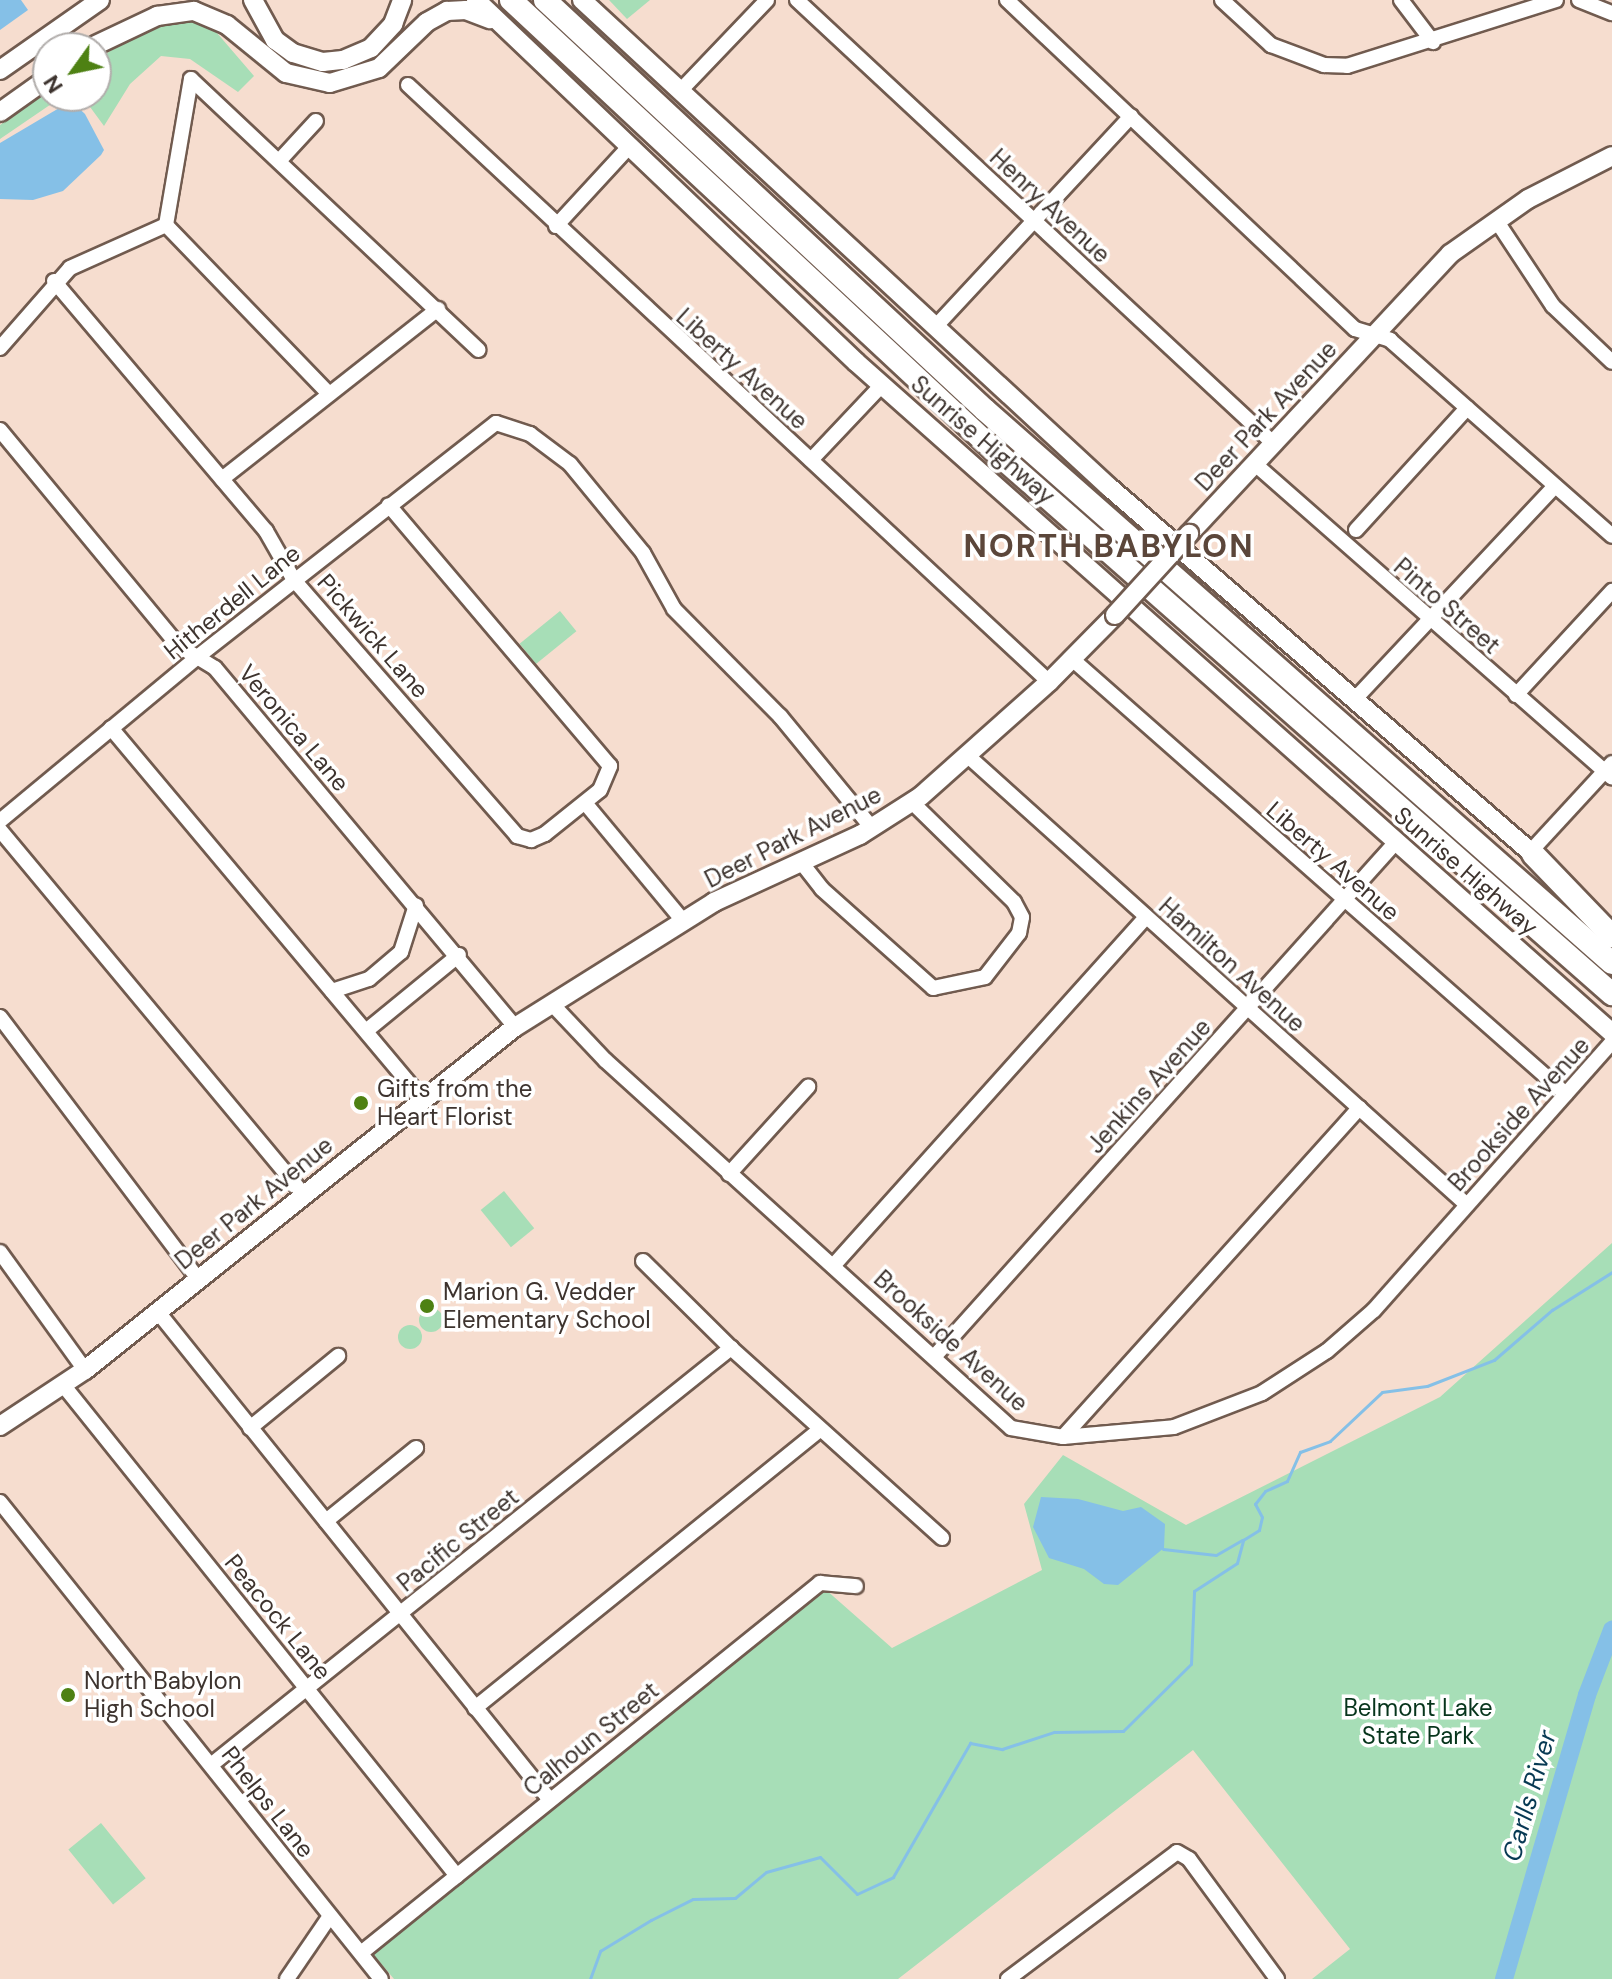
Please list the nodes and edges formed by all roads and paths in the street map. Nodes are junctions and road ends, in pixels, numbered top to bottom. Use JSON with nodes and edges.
{"nodes":[{"id":1,"x":83,"y":0,"type":"edge"},
{"id":2,"x":100,"y":0,"type":"edge"},
{"id":3,"x":160,"y":0,"type":"edge"},
{"id":4,"x":253,"y":0,"type":"edge"},
{"id":5,"x":402,"y":0,"type":"edge"},
{"id":6,"x":476,"y":0,"type":"edge"},
{"id":7,"x":511,"y":0,"type":"edge"},
{"id":8,"x":545,"y":0,"type":"edge"},
{"id":9,"x":583,"y":0,"type":"edge"},
{"id":10,"x":767,"y":0,"type":"edge"},
{"id":11,"x":797,"y":0,"type":"edge"},
{"id":12,"x":1007,"y":0,"type":"edge"},
{"id":13,"x":1222,"y":0,"type":"edge"},
{"id":14,"x":1401,"y":0,"type":"edge"},
{"id":15,"x":1556,"y":0,"type":"edge"},
{"id":16,"x":1579,"y":0,"type":"edge"},
{"id":17,"x":1612,"y":13,"type":"edge"},
{"id":18,"x":506,"y":28,"type":"junction"},
{"id":19,"x":112,"y":33,"type":"edge"},
{"id":20,"x":112,"y":37,"type":"edge"},
{"id":21,"x":1433,"y":42,"type":"junction"},
{"id":22,"x":16,"y":59,"type":"junction"},
{"id":23,"x":0,"y":70,"type":"edge"},
{"id":24,"x":408,"y":85,"type":"dead end"},
{"id":25,"x":32,"y":89,"type":"edge"},
{"id":26,"x":682,"y":89,"type":"junction"},
{"id":27,"x":0,"y":112,"type":"edge"},
{"id":28,"x":1131,"y":116,"type":"junction"},
{"id":29,"x":316,"y":121,"type":"dead end"},
{"id":30,"x":628,"y":148,"type":"junction"},
{"id":31,"x":1612,"y":156,"type":"edge"},
{"id":32,"x":280,"y":160,"type":"junction"},
{"id":33,"x":1496,"y":220,"type":"junction"},
{"id":34,"x":1034,"y":222,"type":"junction"},
{"id":35,"x":166,"y":225,"type":"junction"},
{"id":36,"x":556,"y":226,"type":"junction"},
{"id":37,"x":54,"y":281,"type":"junction"},
{"id":38,"x":438,"y":309,"type":"junction"},
{"id":39,"x":937,"y":325,"type":"junction"},
{"id":40,"x":1374,"y":335,"type":"junction"},
{"id":41,"x":0,"y":348,"type":"edge"},
{"id":42,"x":479,"y":350,"type":"dead end"},
{"id":43,"x":1612,"y":362,"type":"edge"},
{"id":44,"x":882,"y":385,"type":"junction"},
{"id":45,"x":329,"y":394,"type":"junction"},
{"id":46,"x":1467,"y":408,"type":"junction"},
{"id":47,"x":0,"y":430,"type":"edge"},
{"id":48,"x":1274,"y":444,"type":"junction"},
{"id":49,"x":811,"y":460,"type":"junction"},
{"id":50,"x":1255,"y":464,"type":"junction"},
{"id":51,"x":222,"y":479,"type":"junction"},
{"id":52,"x":1555,"y":486,"type":"junction"},
{"id":53,"x":389,"y":505,"type":"junction"},
{"id":54,"x":1356,"y":530,"type":"dead end"},
{"id":55,"x":1612,"y":536,"type":"edge"},
{"id":56,"x":294,"y":580,"type":"junction"},
{"id":57,"x":1612,"y":591,"type":"edge"},
{"id":58,"x":1429,"y":620,"type":"junction"},
{"id":59,"x":196,"y":658,"type":"junction"},
{"id":60,"x":1072,"y":659,"type":"junction"},
{"id":61,"x":1049,"y":682,"type":"junction"},
{"id":62,"x":1516,"y":695,"type":"junction"},
{"id":63,"x":1355,"y":699,"type":"junction"},
{"id":64,"x":111,"y":728,"type":"junction"},
{"id":65,"x":968,"y":756,"type":"junction"},
{"id":66,"x":1609,"y":771,"type":"edge"},
{"id":67,"x":912,"y":802,"type":"junction"},
{"id":68,"x":586,"y":804,"type":"junction"},
{"id":69,"x":0,"y":821,"type":"edge"},
{"id":70,"x":872,"y":828,"type":"junction"},
{"id":71,"x":0,"y":830,"type":"edge"},
{"id":72,"x":1395,"y":843,"type":"junction"},
{"id":73,"x":1531,"y":853,"type":"junction"},
{"id":74,"x":801,"y":862,"type":"junction"},
{"id":75,"x":1345,"y":901,"type":"junction"},
{"id":76,"x":416,"y":905,"type":"junction"},
{"id":77,"x":1146,"y":917,"type":"junction"},
{"id":78,"x":683,"y":921,"type":"junction"},
{"id":79,"x":1612,"y":921,"type":"edge"},
{"id":80,"x":1612,"y":936,"type":"edge"},
{"id":81,"x":459,"y":955,"type":"junction"},
{"id":82,"x":1612,"y":963,"type":"edge"},
{"id":83,"x":332,"y":991,"type":"junction"},
{"id":84,"x":1612,"y":994,"type":"edge"},
{"id":85,"x":552,"y":1004,"type":"junction"},
{"id":86,"x":1248,"y":1009,"type":"junction"},
{"id":87,"x":0,"y":1017,"type":"edge"},
{"id":88,"x":515,"y":1027,"type":"junction"},
{"id":89,"x":366,"y":1031,"type":"junction"},
{"id":90,"x":1612,"y":1033,"type":"edge"},
{"id":91,"x":1612,"y":1042,"type":"edge"},
{"id":92,"x":808,"y":1087,"type":"dead end"},
{"id":93,"x":1566,"y":1094,"type":"junction"},
{"id":94,"x":422,"y":1098,"type":"junction"},
{"id":95,"x":1359,"y":1108,"type":"junction"},
{"id":96,"x":729,"y":1174,"type":"junction"},
{"id":97,"x":303,"y":1194,"type":"junction"},
{"id":98,"x":1467,"y":1205,"type":"junction"},
{"id":99,"x":0,"y":1252,"type":"edge"},
{"id":100,"x":643,"y":1261,"type":"dead end"},
{"id":101,"x":833,"y":1266,"type":"junction"},
{"id":102,"x":198,"y":1279,"type":"junction"},
{"id":103,"x":158,"y":1312,"type":"junction"},
{"id":104,"x":731,"y":1348,"type":"junction"},
{"id":105,"x":338,"y":1356,"type":"dead end"},
{"id":106,"x":934,"y":1357,"type":"junction"},
{"id":107,"x":85,"y":1370,"type":"junction"},
{"id":108,"x":64,"y":1386,"type":"junction"},
{"id":109,"x":0,"y":1426,"type":"edge"},
{"id":110,"x":250,"y":1428,"type":"junction"},
{"id":111,"x":820,"y":1430,"type":"junction"},
{"id":112,"x":1063,"y":1437,"type":"junction"},
{"id":113,"x":416,"y":1448,"type":"dead end"},
{"id":114,"x":0,"y":1502,"type":"edge"},
{"id":115,"x":326,"y":1521,"type":"junction"},
{"id":116,"x":942,"y":1538,"type":"dead end"},
{"id":117,"x":856,"y":1586,"type":"dead end"},
{"id":118,"x":401,"y":1614,"type":"junction"},
{"id":119,"x":307,"y":1689,"type":"junction"},
{"id":120,"x":475,"y":1708,"type":"junction"},
{"id":121,"x":211,"y":1765,"type":"junction"},
{"id":122,"x":550,"y":1800,"type":"junction"},
{"id":123,"x":457,"y":1876,"type":"junction"},
{"id":124,"x":330,"y":1916,"type":"junction"},
{"id":125,"x":361,"y":1953,"type":"junction"},
{"id":126,"x":287,"y":1979,"type":"edge"},
{"id":127,"x":381,"y":1979,"type":"edge"},
{"id":128,"x":1008,"y":1979,"type":"edge"},
{"id":129,"x":1277,"y":1979,"type":"edge"}],
"edges":[{"from":1,"to":22,"type":"main road"},
{"from":2,"to":22,"type":"main road"},
{"from":3,"to":19,"type":"main road"},
{"from":4,"to":5,"type":"main road"},
{"from":6,"to":18,"type":"main road","name":"Sunrise Highway"},
{"from":7,"to":84,"type":"highway","name":"Sunrise Highway"},
{"from":8,"to":82,"type":"highway","name":"Sunrise Highway"},
{"from":9,"to":26,"type":"main road","name":"Sunrise Highway"},
{"from":10,"to":26,"type":"street"},
{"from":11,"to":34,"type":"street","name":"Henry Avenue"},
{"from":12,"to":28,"type":"street"},
{"from":13,"to":21,"type":"street"},
{"from":14,"to":21,"type":"street"},
{"from":15,"to":21,"type":"street"},
{"from":16,"to":17,"type":"street"},
{"from":18,"to":20,"type":"main road"},
{"from":18,"to":30,"type":"main road","name":"Sunrise Highway"},
{"from":22,"to":23,"type":"main road"},
{"from":24,"to":36,"type":"street","name":"Liberty Avenue"},
{"from":25,"to":27,"type":"main road"},
{"from":26,"to":39,"type":"main road","name":"Sunrise Highway"},
{"from":28,"to":34,"type":"street"},
{"from":28,"to":40,"type":"street"},
{"from":29,"to":32,"type":"street"},
{"from":30,"to":36,"type":"street"},
{"from":30,"to":44,"type":"main road","name":"Sunrise Highway"},
{"from":31,"to":33,"type":"main road","name":"Deer Park Avenue"},
{"from":32,"to":35,"type":"street"},
{"from":32,"to":38,"type":"street"},
{"from":33,"to":40,"type":"main road","name":"Deer Park Avenue"},
{"from":33,"to":43,"type":"street"},
{"from":34,"to":39,"type":"street"},
{"from":34,"to":48,"type":"street","name":"Henry Avenue"},
{"from":35,"to":37,"type":"street"},
{"from":35,"to":45,"type":"street"},
{"from":36,"to":49,"type":"street","name":"Liberty Avenue"},
{"from":37,"to":41,"type":"street"},
{"from":37,"to":51,"type":"street","name":"Pickwick Lane"},
{"from":38,"to":42,"type":"street"},
{"from":38,"to":45,"type":"street"},
{"from":39,"to":63,"type":"main road","name":"Sunrise Highway"},
{"from":40,"to":46,"type":"street"},
{"from":40,"to":48,"type":"main road","name":"Deer Park Avenue"},
{"from":44,"to":49,"type":"street"},
{"from":44,"to":72,"type":"main road","name":"Sunrise Highway"},
{"from":45,"to":51,"type":"street"},
{"from":46,"to":52,"type":"street"},
{"from":46,"to":54,"type":"street"},
{"from":47,"to":59,"type":"street","name":"Veronica Lane"},
{"from":48,"to":50,"type":"main road","name":"Deer Park Avenue"},
{"from":49,"to":61,"type":"street","name":"Liberty Avenue"},
{"from":50,"to":58,"type":"street","name":"Pinto Street"},
{"from":50,"to":60,"type":"main road","name":"Deer Park Avenue","bridge":true},
{"from":51,"to":56,"type":"street","name":"Pickwick Lane"},
{"from":52,"to":55,"type":"street"},
{"from":52,"to":58,"type":"street"},
{"from":53,"to":56,"type":"street","name":"Hitherdell Lane"},
{"from":53,"to":68,"type":"street"},
{"from":53,"to":70,"type":"street","name":"Hitherdell Lane"},
{"from":56,"to":59,"type":"street","name":"Hitherdell Lane"},
{"from":56,"to":68,"type":"street","name":"Pickwick Lane"},
{"from":57,"to":62,"type":"street"},
{"from":58,"to":62,"type":"street","name":"Pinto Street"},
{"from":58,"to":63,"type":"street"},
{"from":59,"to":64,"type":"street","name":"Hitherdell Lane"},
{"from":59,"to":76,"type":"street","name":"Veronica Lane"},
{"from":60,"to":61,"type":"main road","name":"Deer Park Avenue"},
{"from":60,"to":75,"type":"street","name":"Liberty Avenue"},
{"from":61,"to":65,"type":"main road","name":"Deer Park Avenue"},
{"from":62,"to":66,"type":"street","name":"Pinto Street"},
{"from":63,"to":73,"type":"main road","name":"Sunrise Highway"},
{"from":64,"to":69,"type":"street","name":"Hitherdell Lane"},
{"from":64,"to":83,"type":"street"},
{"from":65,"to":67,"type":"main road","name":"Deer Park Avenue"},
{"from":65,"to":77,"type":"street","name":"Hamilton Avenue"},
{"from":66,"to":73,"type":"street"},
{"from":67,"to":70,"type":"main road","name":"Deer Park Avenue"},
{"from":67,"to":74,"type":"street"},
{"from":68,"to":78,"type":"street"},
{"from":70,"to":74,"type":"main road","name":"Deer Park Avenue"},
{"from":71,"to":97,"type":"street"},
{"from":72,"to":75,"type":"street","name":"Jenkins Avenue"},
{"from":72,"to":90,"type":"main road","name":"Sunrise Highway"},
{"from":73,"to":79,"type":"main road","name":"Sunrise Highway"},
{"from":73,"to":80,"type":"highway"},
{"from":74,"to":78,"type":"main road","name":"Deer Park Avenue"},
{"from":75,"to":86,"type":"street","name":"Jenkins Avenue"},
{"from":75,"to":93,"type":"street","name":"Liberty Avenue"},
{"from":76,"to":81,"type":"street","name":"Veronica Lane"},
{"from":76,"to":83,"type":"street"},
{"from":77,"to":86,"type":"street","name":"Hamilton Avenue"},
{"from":77,"to":101,"type":"street"},
{"from":78,"to":85,"type":"main road","name":"Deer Park Avenue"},
{"from":81,"to":88,"type":"street","name":"Veronica Lane"},
{"from":81,"to":89,"type":"street"},
{"from":83,"to":89,"type":"street"},
{"from":85,"to":88,"type":"main road","name":"Deer Park Avenue"},
{"from":85,"to":96,"type":"street","name":"Brookside Avenue"},
{"from":86,"to":95,"type":"street","name":"Hamilton Avenue"},
{"from":86,"to":106,"type":"street","name":"Jenkins Avenue"},
{"from":87,"to":102,"type":"street"},
{"from":88,"to":94,"type":"main road","name":"Deer Park Avenue"},
{"from":89,"to":94,"type":"street"},
{"from":91,"to":93,"type":"street","name":"Brookside Avenue"},
{"from":92,"to":96,"type":"street"},
{"from":93,"to":98,"type":"street","name":"Brookside Avenue"},
{"from":94,"to":97,"type":"main road","name":"Deer Park Avenue"},
{"from":95,"to":98,"type":"street","name":"Hamilton Avenue"},
{"from":95,"to":112,"type":"street"},
{"from":96,"to":101,"type":"street","name":"Brookside Avenue"},
{"from":97,"to":102,"type":"main road","name":"Deer Park Avenue"},
{"from":98,"to":112,"type":"street","name":"Brookside Avenue"},
{"from":99,"to":107,"type":"street"},
{"from":100,"to":104,"type":"street"},
{"from":101,"to":106,"type":"street","name":"Brookside Avenue"},
{"from":102,"to":103,"type":"main road","name":"Deer Park Avenue"},
{"from":103,"to":107,"type":"main road","name":"Deer Park Avenue"},
{"from":103,"to":110,"type":"street"},
{"from":104,"to":111,"type":"street"},
{"from":104,"to":118,"type":"street","name":"Pacific Street"},
{"from":105,"to":110,"type":"street"},
{"from":106,"to":112,"type":"street","name":"Brookside Avenue"},
{"from":107,"to":108,"type":"main road","name":"Deer Park Avenue"},
{"from":108,"to":109,"type":"main road","name":"Deer Park Avenue"},
{"from":108,"to":119,"type":"street","name":"Peacock Lane"},
{"from":110,"to":115,"type":"street"},
{"from":111,"to":116,"type":"street"},
{"from":111,"to":120,"type":"street"},
{"from":113,"to":115,"type":"street"},
{"from":114,"to":121,"type":"street","name":"Phelps Lane"},
{"from":115,"to":118,"type":"street"},
{"from":117,"to":122,"type":"street","name":"Calhoun Street"},
{"from":118,"to":119,"type":"street","name":"Pacific Street"},
{"from":118,"to":120,"type":"street"},
{"from":119,"to":121,"type":"street","name":"Pacific Street"},
{"from":119,"to":123,"type":"street","name":"Peacock Lane"},
{"from":120,"to":122,"type":"street"},
{"from":121,"to":124,"type":"street","name":"Phelps Lane"},
{"from":122,"to":123,"type":"street","name":"Calhoun Street"},
{"from":123,"to":125,"type":"street","name":"Calhoun Street"},
{"from":124,"to":125,"type":"street","name":"Phelps Lane"},
{"from":124,"to":126,"type":"street"},
{"from":125,"to":127,"type":"street","name":"Phelps Lane"},
{"from":128,"to":129,"type":"street"}]}
